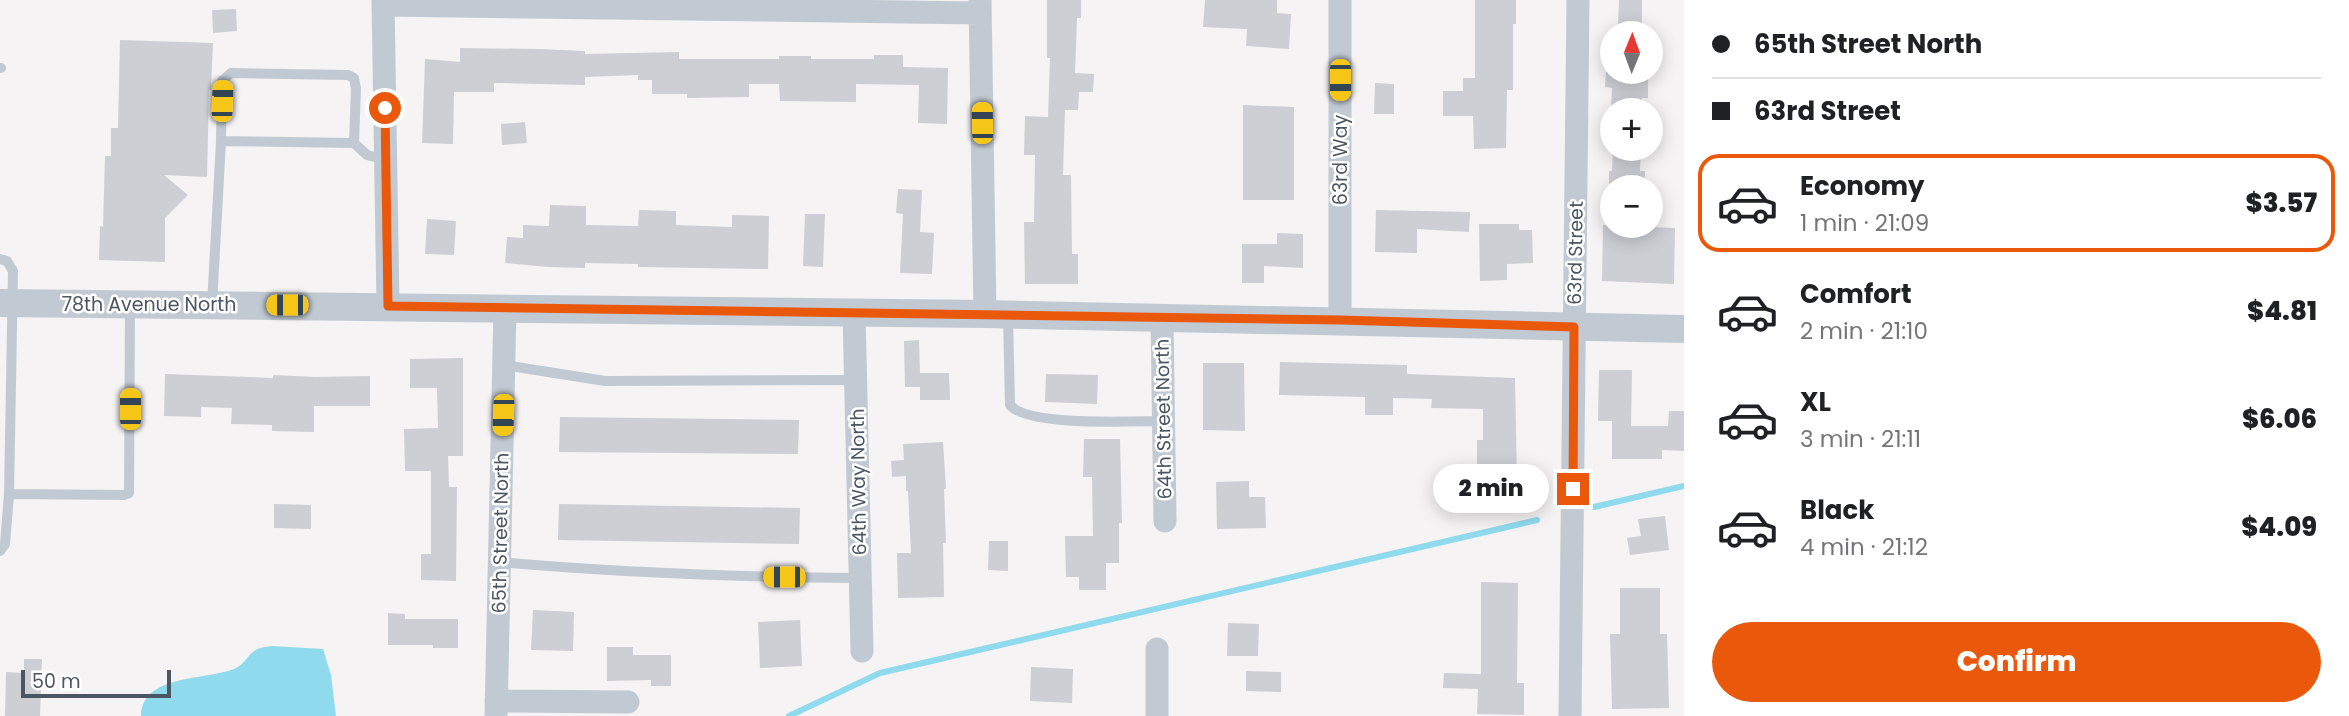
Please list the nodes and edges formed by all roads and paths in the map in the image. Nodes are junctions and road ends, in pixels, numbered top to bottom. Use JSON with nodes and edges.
{"nodes":[{"id":1,"x":1340,"y":0,"type":"edge"},
{"id":2,"x":1578,"y":0,"type":"edge"},
{"id":3,"x":383,"y":2,"type":"edge"},
{"id":4,"x":980,"y":7,"type":"edge"},
{"id":5,"x":221,"y":141,"type":"junction"},
{"id":6,"x":354,"y":143,"type":"junction"},
{"id":7,"x":386,"y":160,"type":"junction"},
{"id":8,"x":0,"y":258,"type":"edge"},
{"id":9,"x":6,"y":303,"type":"edge"},
{"id":10,"x":130,"y":304,"type":"junction"},
{"id":11,"x":212,"y":305,"type":"junction"},
{"id":12,"x":388,"y":306,"type":"junction"},
{"id":13,"x":505,"y":308,"type":"junction"},
{"id":14,"x":854,"y":313,"type":"junction"},
{"id":15,"x":996,"y":314,"type":"junction"},
{"id":16,"x":1161,"y":318,"type":"junction"},
{"id":17,"x":1340,"y":320,"type":"junction"},
{"id":18,"x":1574,"y":327,"type":"junction"},
{"id":19,"x":1684,"y":329,"type":"edge"},
{"id":20,"x":504,"y":365,"type":"junction"},
{"id":21,"x":856,"y":380,"type":"junction"},
{"id":22,"x":1163,"y":421,"type":"junction"},
{"id":23,"x":5,"y":424,"type":"edge"},
{"id":24,"x":9,"y":494,"type":"junction"},
{"id":25,"x":1165,"y":521,"type":"dead end"},
{"id":26,"x":0,"y":551,"type":"edge"},
{"id":27,"x":499,"y":562,"type":"junction"},
{"id":28,"x":860,"y":578,"type":"junction"},
{"id":29,"x":1157,"y":649,"type":"dead end"},
{"id":30,"x":862,"y":651,"type":"dead end"},
{"id":31,"x":628,"y":702,"type":"dead end"},
{"id":32,"x":496,"y":708,"type":"edge"},
{"id":33,"x":1157,"y":716,"type":"edge"},
{"id":34,"x":1570,"y":716,"type":"edge"}],
"edges":[{"from":1,"to":17,"type":"street","name":"63rd Way"},
{"from":2,"to":18,"type":"street","name":"63rd Street"},
{"from":3,"to":4,"type":"street"},
{"from":3,"to":7,"type":"street"},
{"from":4,"to":15,"type":"street"},
{"from":5,"to":6,"type":"lane"},
{"from":5,"to":6,"type":"lane"},
{"from":5,"to":11,"type":"lane"},
{"from":6,"to":7,"type":"lane"},
{"from":7,"to":12,"type":"street"},
{"from":8,"to":9,"type":"lane"},
{"from":9,"to":10,"type":"street","name":"78th Avenue North"},
{"from":9,"to":23,"type":"lane"},
{"from":10,"to":11,"type":"street","name":"78th Avenue North"},
{"from":10,"to":24,"type":"lane"},
{"from":11,"to":12,"type":"street","name":"78th Avenue North"},
{"from":12,"to":13,"type":"street","name":"78th Avenue North"},
{"from":13,"to":14,"type":"street","name":"78th Avenue North"},
{"from":13,"to":20,"type":"street","name":"65th Street North"},
{"from":14,"to":15,"type":"street","name":"78th Avenue North"},
{"from":14,"to":21,"type":"street","name":"64th Way North"},
{"from":15,"to":16,"type":"street","name":"78th Avenue North"},
{"from":15,"to":22,"type":"lane"},
{"from":16,"to":17,"type":"street","name":"78th Avenue North"},
{"from":16,"to":22,"type":"street","name":"64th Street North"},
{"from":17,"to":18,"type":"street","name":"78th Avenue North"},
{"from":18,"to":19,"type":"street","name":"78th Avenue North"},
{"from":18,"to":34,"type":"street","name":"63rd Street"},
{"from":20,"to":21,"type":"lane"},
{"from":20,"to":27,"type":"street","name":"65th Street North"},
{"from":21,"to":28,"type":"street","name":"64th Way North"},
{"from":22,"to":25,"type":"street","name":"64th Street North"},
{"from":23,"to":24,"type":"lane"},
{"from":24,"to":26,"type":"lane"},
{"from":27,"to":28,"type":"lane"},
{"from":27,"to":32,"type":"street","name":"65th Street North"},
{"from":28,"to":30,"type":"street","name":"64th Way North"},
{"from":29,"to":33,"type":"street"},
{"from":31,"to":32,"type":"street"}]}
